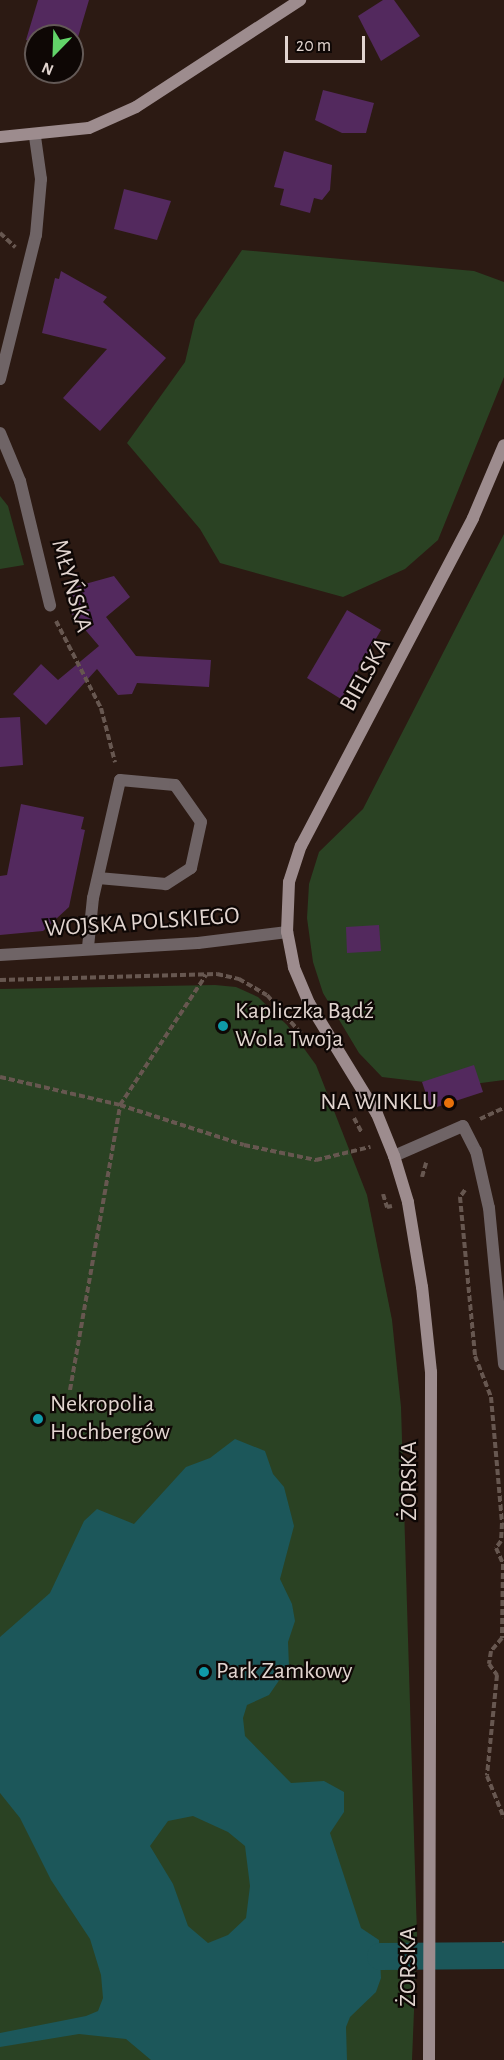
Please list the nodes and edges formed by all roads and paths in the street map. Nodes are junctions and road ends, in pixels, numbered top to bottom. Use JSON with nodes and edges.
{"nodes":[{"id":1,"x":300,"y":0,"type":"edge"},
{"id":2,"x":35,"y":136,"type":"junction"},
{"id":3,"x":0,"y":137,"type":"edge"},
{"id":4,"x":0,"y":377,"type":"edge"},
{"id":5,"x":0,"y":434,"type":"edge"},
{"id":6,"x":504,"y":445,"type":"edge"},
{"id":7,"x":50,"y":605,"type":"joint"},
{"id":8,"x":120,"y":780,"type":"junction"},
{"id":9,"x":98,"y":878,"type":"junction"},
{"id":10,"x":287,"y":932,"type":"junction"},
{"id":11,"x":88,"y":947,"type":"junction"},
{"id":12,"x":0,"y":955,"type":"edge"},
{"id":13,"x":207,"y":974,"type":"junction"},
{"id":14,"x":0,"y":980,"type":"edge"},
{"id":15,"x":311,"y":1046,"type":"dead end"},
{"id":16,"x":0,"y":1077,"type":"edge"},
{"id":17,"x":120,"y":1105,"type":"junction"},
{"id":18,"x":504,"y":1108,"type":"edge"},
{"id":19,"x":351,"y":1111,"type":"dead end"},
{"id":20,"x":463,"y":1126,"type":"junction"},
{"id":21,"x":394,"y":1156,"type":"junction"},
{"id":22,"x":430,"y":1158,"type":"dead end"},
{"id":23,"x":422,"y":1177,"type":"dead end"},
{"id":24,"x":468,"y":1187,"type":"dead end"},
{"id":25,"x":504,"y":1364,"type":"edge"},
{"id":26,"x":70,"y":1390,"type":"dead end"},
{"id":27,"x":504,"y":1818,"type":"edge"},
{"id":28,"x":429,"y":2060,"type":"edge"}],
"edges":[{"from":1,"to":2,"type":"main road"},
{"from":2,"to":3,"type":"main road"},
{"from":2,"to":4,"type":"street"},
{"from":5,"to":7,"type":"street","name":"MŁYŃSKA"},
{"from":6,"to":10,"type":"main road","name":"BIELSKA"},
{"from":7,"to":8,"type":"path","name":"MŁYŃSKA"},
{"from":8,"to":9,"type":"street"},
{"from":8,"to":9,"type":"street"},
{"from":9,"to":11,"type":"street"},
{"from":10,"to":11,"type":"street","name":"WOJSKA POLSKIEGO"},
{"from":10,"to":21,"type":"main road","name":"ŻORSKA"},
{"from":11,"to":12,"type":"street","name":"WOJSKA POLSKIEGO"},
{"from":13,"to":14,"type":"path"},
{"from":13,"to":15,"type":"path"},
{"from":13,"to":17,"type":"path"},
{"from":16,"to":17,"type":"path"},
{"from":17,"to":19,"type":"path"},
{"from":17,"to":26,"type":"path"},
{"from":18,"to":20,"type":"path"},
{"from":20,"to":21,"type":"street"},
{"from":20,"to":25,"type":"street"},
{"from":21,"to":28,"type":"main road","name":"ŻORSKA"},
{"from":22,"to":23,"type":"path"},
{"from":24,"to":27,"type":"path"}]}
